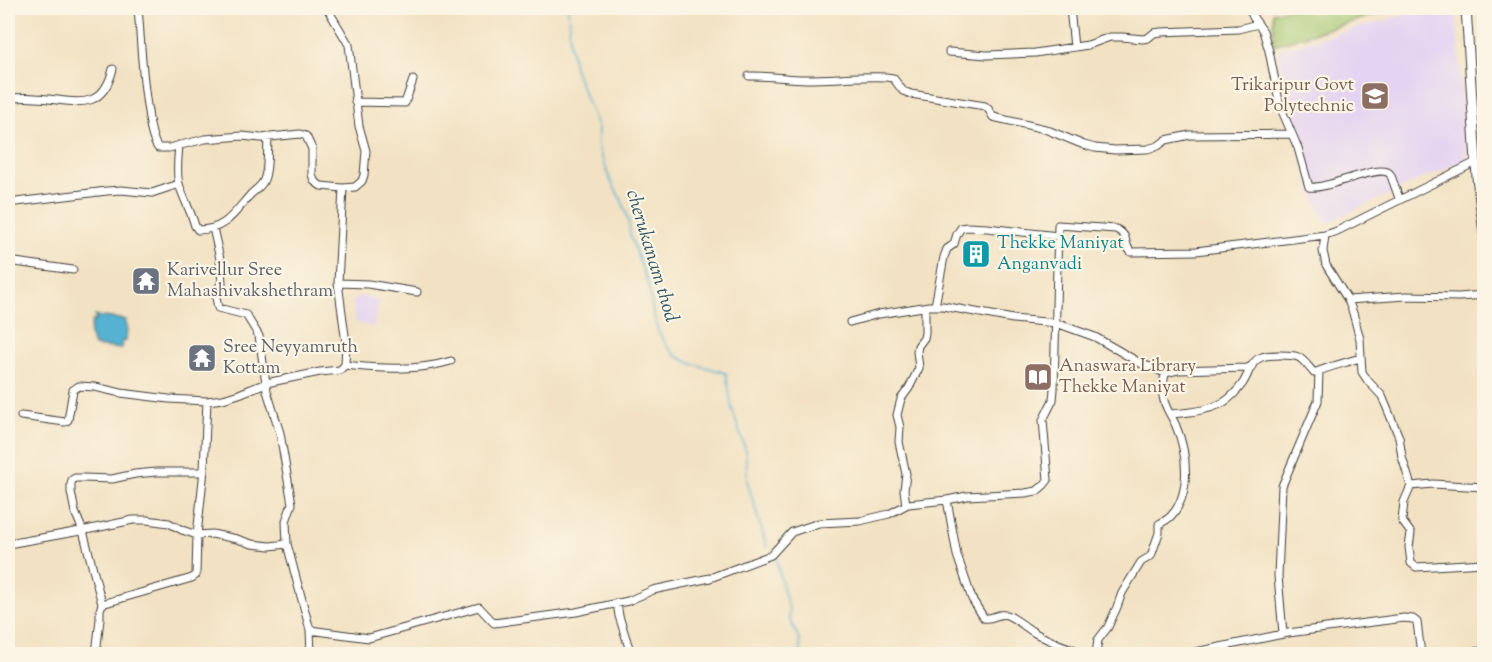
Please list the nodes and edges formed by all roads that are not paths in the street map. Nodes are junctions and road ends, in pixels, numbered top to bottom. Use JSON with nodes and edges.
{"nodes":[{"id":1,"x":138,"y":8,"type":"edge"},
{"id":2,"x":327,"y":8,"type":"edge"},
{"id":3,"x":1070,"y":8,"type":"edge"},
{"id":4,"x":1249,"y":8,"type":"edge"},
{"id":5,"x":1466,"y":8,"type":"edge"},
{"id":6,"x":1258,"y":24,"type":"junction"},
{"id":7,"x":1074,"y":47,"type":"junction"},
{"id":8,"x":949,"y":52,"type":"dead end"},
{"id":9,"x":113,"y":69,"type":"dead end"},
{"id":10,"x":749,"y":76,"type":"dead end"},
{"id":11,"x":413,"y":80,"type":"dead end"},
{"id":12,"x":8,"y":98,"type":"edge"},
{"id":13,"x":355,"y":102,"type":"junction"},
{"id":14,"x":1292,"y":134,"type":"junction"},
{"id":15,"x":268,"y":137,"type":"junction"},
{"id":16,"x":179,"y":145,"type":"junction"},
{"id":17,"x":1476,"y":162,"type":"junction"},
{"id":18,"x":1481,"y":177,"type":"edge"},
{"id":19,"x":179,"y":184,"type":"junction"},
{"id":20,"x":343,"y":188,"type":"junction"},
{"id":21,"x":1400,"y":200,"type":"junction"},
{"id":22,"x":8,"y":203,"type":"edge"},
{"id":23,"x":213,"y":228,"type":"junction"},
{"id":24,"x":1485,"y":233,"type":"edge"},
{"id":25,"x":1325,"y":235,"type":"junction"},
{"id":26,"x":1058,"y":236,"type":"junction"},
{"id":27,"x":8,"y":261,"type":"edge"},
{"id":28,"x":73,"y":270,"type":"dead end"},
{"id":29,"x":338,"y":283,"type":"junction"},
{"id":30,"x":417,"y":292,"type":"dead end"},
{"id":31,"x":1485,"y":295,"type":"edge"},
{"id":32,"x":1348,"y":300,"type":"junction"},
{"id":33,"x":935,"y":306,"type":"junction"},
{"id":34,"x":925,"y":307,"type":"junction"},
{"id":35,"x":850,"y":322,"type":"dead end"},
{"id":36,"x":1056,"y":324,"type":"junction"},
{"id":37,"x":1360,"y":358,"type":"junction"},
{"id":38,"x":451,"y":361,"type":"dead end"},
{"id":39,"x":345,"y":365,"type":"junction"},
{"id":40,"x":1252,"y":366,"type":"junction"},
{"id":41,"x":1319,"y":371,"type":"junction"},
{"id":42,"x":1165,"y":373,"type":"junction"},
{"id":43,"x":266,"y":383,"type":"junction"},
{"id":44,"x":207,"y":401,"type":"junction"},
{"id":45,"x":1170,"y":414,"type":"junction"},
{"id":46,"x":21,"y":416,"type":"dead end"},
{"id":47,"x":204,"y":472,"type":"junction"},
{"id":48,"x":1411,"y":486,"type":"junction"},
{"id":49,"x":1485,"y":487,"type":"edge"},
{"id":50,"x":946,"y":500,"type":"junction"},
{"id":51,"x":906,"y":505,"type":"junction"},
{"id":52,"x":83,"y":531,"type":"junction"},
{"id":53,"x":197,"y":535,"type":"junction"},
{"id":54,"x":8,"y":544,"type":"edge"},
{"id":55,"x":287,"y":544,"type":"junction"},
{"id":56,"x":1485,"y":563,"type":"edge"},
{"id":57,"x":617,"y":603,"type":"junction"},
{"id":58,"x":102,"y":604,"type":"junction"},
{"id":59,"x":310,"y":630,"type":"junction"},
{"id":60,"x":1283,"y":634,"type":"junction"},
{"id":61,"x":1485,"y":651,"type":"edge"},
{"id":62,"x":96,"y":654,"type":"edge"},
{"id":63,"x":311,"y":654,"type":"edge"},
{"id":64,"x":631,"y":654,"type":"edge"},
{"id":65,"x":1089,"y":654,"type":"edge"},
{"id":66,"x":1096,"y":654,"type":"edge"},
{"id":67,"x":1186,"y":654,"type":"edge"},
{"id":68,"x":1421,"y":654,"type":"edge"},
{"id":69,"x":1440,"y":654,"type":"edge"}],
"edges":[{"from":1,"to":16,"type":"street"},
{"from":2,"to":13,"type":"street"},
{"from":3,"to":7,"type":"street"},
{"from":4,"to":6,"type":"street"},
{"from":5,"to":17,"type":"main road"},
{"from":6,"to":7,"type":"street"},
{"from":6,"to":14,"type":"street"},
{"from":7,"to":8,"type":"street"},
{"from":9,"to":12,"type":"street"},
{"from":10,"to":14,"type":"street"},
{"from":11,"to":13,"type":"street"},
{"from":13,"to":20,"type":"street"},
{"from":14,"to":21,"type":"street"},
{"from":15,"to":16,"type":"street"},
{"from":15,"to":20,"type":"street"},
{"from":15,"to":23,"type":"street"},
{"from":16,"to":19,"type":"street"},
{"from":17,"to":18,"type":"main road"},
{"from":17,"to":21,"type":"street"},
{"from":18,"to":24,"type":"main road"},
{"from":19,"to":22,"type":"street"},
{"from":19,"to":23,"type":"street"},
{"from":20,"to":29,"type":"street"},
{"from":21,"to":25,"type":"street"},
{"from":23,"to":43,"type":"street"},
{"from":25,"to":26,"type":"street"},
{"from":25,"to":32,"type":"street"},
{"from":26,"to":33,"type":"street"},
{"from":26,"to":36,"type":"street"},
{"from":27,"to":28,"type":"street"},
{"from":29,"to":30,"type":"street"},
{"from":29,"to":39,"type":"street"},
{"from":31,"to":32,"type":"street"},
{"from":32,"to":37,"type":"street"},
{"from":33,"to":34,"type":"street"},
{"from":33,"to":36,"type":"street"},
{"from":34,"to":35,"type":"street"},
{"from":34,"to":51,"type":"street"},
{"from":36,"to":42,"type":"street"},
{"from":36,"to":50,"type":"street"},
{"from":37,"to":41,"type":"street"},
{"from":37,"to":48,"type":"street"},
{"from":38,"to":39,"type":"street"},
{"from":39,"to":43,"type":"street"},
{"from":40,"to":41,"type":"street"},
{"from":40,"to":42,"type":"street"},
{"from":40,"to":45,"type":"street"},
{"from":41,"to":60,"type":"street"},
{"from":42,"to":45,"type":"street"},
{"from":43,"to":44,"type":"street"},
{"from":43,"to":55,"type":"street"},
{"from":44,"to":46,"type":"street"},
{"from":44,"to":47,"type":"street"},
{"from":45,"to":66,"type":"street"},
{"from":47,"to":52,"type":"street"},
{"from":47,"to":53,"type":"street"},
{"from":48,"to":49,"type":"street"},
{"from":48,"to":56,"type":"street"},
{"from":50,"to":51,"type":"street"},
{"from":50,"to":65,"type":"street"},
{"from":51,"to":57,"type":"street"},
{"from":52,"to":53,"type":"street"},
{"from":52,"to":54,"type":"street"},
{"from":52,"to":58,"type":"street"},
{"from":53,"to":55,"type":"street"},
{"from":53,"to":58,"type":"street"},
{"from":55,"to":59,"type":"street"},
{"from":57,"to":59,"type":"street"},
{"from":57,"to":64,"type":"street"},
{"from":58,"to":62,"type":"street"},
{"from":59,"to":63,"type":"street"},
{"from":60,"to":67,"type":"street"},
{"from":60,"to":68,"type":"street"},
{"from":61,"to":69,"type":"street"}]}
